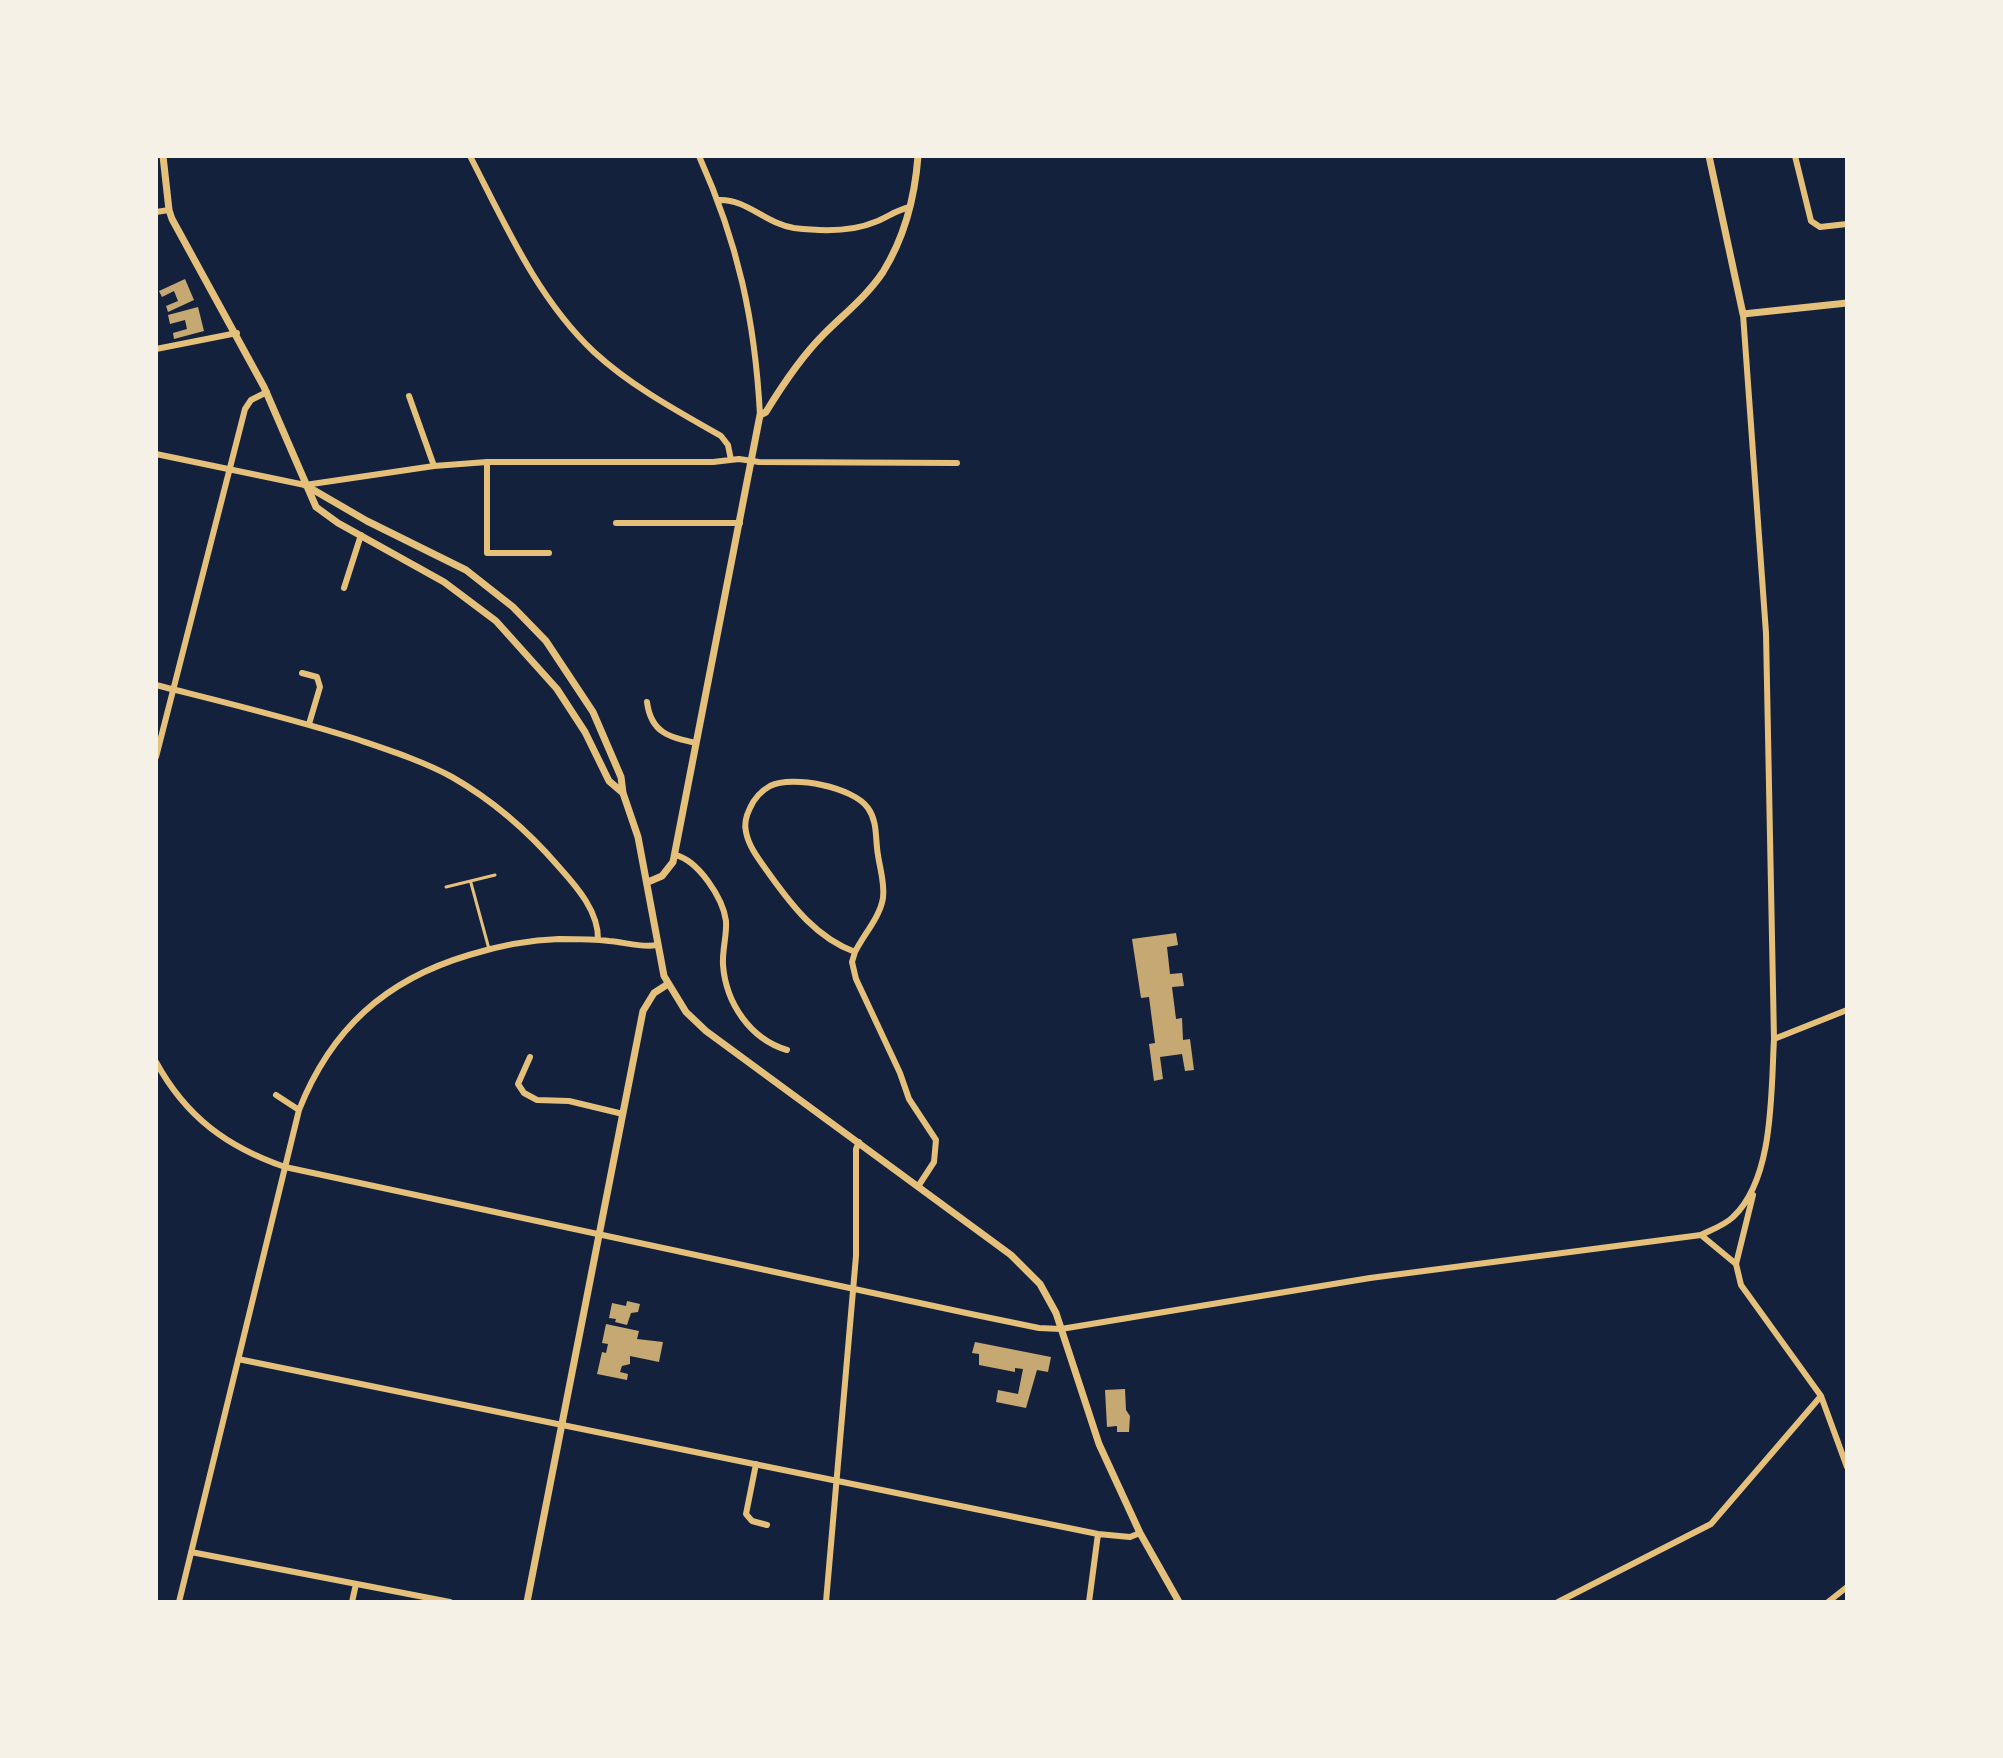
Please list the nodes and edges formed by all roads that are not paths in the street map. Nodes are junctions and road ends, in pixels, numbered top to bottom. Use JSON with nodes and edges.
{"nodes":[{"id":1,"x":163,"y":156,"type":"edge"},
{"id":2,"x":470,"y":156,"type":"edge"},
{"id":3,"x":699,"y":156,"type":"edge"},
{"id":4,"x":918,"y":156,"type":"edge"},
{"id":5,"x":1709,"y":156,"type":"edge"},
{"id":6,"x":1795,"y":156,"type":"edge"},
{"id":7,"x":718,"y":200,"type":"junction"},
{"id":8,"x":910,"y":207,"type":"junction"},
{"id":9,"x":169,"y":210,"type":"junction"},
{"id":10,"x":156,"y":212,"type":"edge"},
{"id":11,"x":1847,"y":224,"type":"edge"},
{"id":12,"x":1847,"y":303,"type":"edge"},
{"id":13,"x":1743,"y":314,"type":"junction"},
{"id":14,"x":237,"y":333,"type":"junction"},
{"id":15,"x":156,"y":349,"type":"edge"},
{"id":16,"x":267,"y":392,"type":"junction"},
{"id":17,"x":409,"y":396,"type":"dead end"},
{"id":18,"x":760,"y":415,"type":"junction"},
{"id":19,"x":156,"y":454,"type":"edge"},
{"id":20,"x":731,"y":460,"type":"junction"},
{"id":21,"x":753,"y":461,"type":"junction"},
{"id":22,"x":487,"y":462,"type":"junction"},
{"id":23,"x":957,"y":463,"type":"dead end"},
{"id":24,"x":434,"y":466,"type":"junction"},
{"id":25,"x":228,"y":469,"type":"junction"},
{"id":26,"x":305,"y":485,"type":"junction"},
{"id":27,"x":616,"y":523,"type":"dead end"},
{"id":28,"x":740,"y":523,"type":"junction"},
{"id":29,"x":361,"y":535,"type":"junction"},
{"id":30,"x":549,"y":553,"type":"dead end"},
{"id":31,"x":344,"y":588,"type":"dead end"},
{"id":32,"x":302,"y":673,"type":"dead end"},
{"id":33,"x":156,"y":685,"type":"edge"},
{"id":34,"x":172,"y":689,"type":"junction"},
{"id":35,"x":647,"y":702,"type":"dead end"},
{"id":36,"x":309,"y":724,"type":"junction"},
{"id":37,"x":696,"y":743,"type":"junction"},
{"id":38,"x":156,"y":757,"type":"edge"},
{"id":39,"x":623,"y":793,"type":"junction"},
{"id":40,"x":675,"y":855,"type":"junction"},
{"id":41,"x":495,"y":875,"type":"dead end"},
{"id":42,"x":648,"y":882,"type":"junction"},
{"id":43,"x":471,"y":883,"type":"junction"},
{"id":44,"x":446,"y":887,"type":"dead end"},
{"id":45,"x":598,"y":940,"type":"junction"},
{"id":46,"x":657,"y":945,"type":"junction"},
{"id":47,"x":489,"y":949,"type":"junction"},
{"id":48,"x":855,"y":952,"type":"junction"},
{"id":49,"x":668,"y":984,"type":"junction"},
{"id":50,"x":1847,"y":1010,"type":"edge"},
{"id":51,"x":1774,"y":1039,"type":"junction"},
{"id":52,"x":787,"y":1050,"type":"dead end"},
{"id":53,"x":530,"y":1057,"type":"dead end"},
{"id":54,"x":156,"y":1062,"type":"edge"},
{"id":55,"x":276,"y":1095,"type":"dead end"},
{"id":56,"x":299,"y":1110,"type":"junction"},
{"id":57,"x":623,"y":1114,"type":"junction"},
{"id":58,"x":859,"y":1142,"type":"junction"},
{"id":59,"x":285,"y":1167,"type":"junction"},
{"id":60,"x":919,"y":1185,"type":"junction"},
{"id":61,"x":1754,"y":1190,"type":"junction"},
{"id":62,"x":600,"y":1233,"type":"junction"},
{"id":63,"x":1701,"y":1235,"type":"junction"},
{"id":64,"x":1736,"y":1264,"type":"junction"},
{"id":65,"x":853,"y":1288,"type":"junction"},
{"id":66,"x":1061,"y":1329,"type":"junction"},
{"id":67,"x":238,"y":1359,"type":"junction"},
{"id":68,"x":1821,"y":1396,"type":"junction"},
{"id":69,"x":562,"y":1425,"type":"junction"},
{"id":70,"x":756,"y":1464,"type":"junction"},
{"id":71,"x":1847,"y":1467,"type":"edge"},
{"id":72,"x":837,"y":1480,"type":"junction"},
{"id":73,"x":767,"y":1525,"type":"dead end"},
{"id":74,"x":1140,"y":1533,"type":"junction"},
{"id":75,"x":1098,"y":1534,"type":"junction"},
{"id":76,"x":191,"y":1552,"type":"junction"},
{"id":77,"x":356,"y":1584,"type":"junction"},
{"id":78,"x":1847,"y":1587,"type":"edge"},
{"id":79,"x":179,"y":1602,"type":"edge"},
{"id":80,"x":352,"y":1602,"type":"edge"},
{"id":81,"x":450,"y":1602,"type":"edge"},
{"id":82,"x":527,"y":1602,"type":"edge"},
{"id":83,"x":826,"y":1602,"type":"edge"},
{"id":84,"x":1089,"y":1602,"type":"edge"},
{"id":85,"x":1179,"y":1602,"type":"edge"},
{"id":86,"x":1558,"y":1602,"type":"edge"},
{"id":87,"x":1828,"y":1602,"type":"edge"}],
"edges":[{"from":1,"to":9,"type":"street"},
{"from":2,"to":20,"type":"street"},
{"from":3,"to":7,"type":"street"},
{"from":4,"to":8,"type":"street"},
{"from":5,"to":13,"type":"street"},
{"from":6,"to":11,"type":"street"},
{"from":7,"to":8,"type":"street"},
{"from":7,"to":18,"type":"street"},
{"from":8,"to":18,"type":"street"},
{"from":9,"to":10,"type":"street"},
{"from":9,"to":14,"type":"street"},
{"from":12,"to":13,"type":"street"},
{"from":13,"to":51,"type":"street"},
{"from":14,"to":15,"type":"street"},
{"from":14,"to":16,"type":"street"},
{"from":16,"to":25,"type":"street"},
{"from":16,"to":26,"type":"street"},
{"from":17,"to":24,"type":"street"},
{"from":18,"to":21,"type":"street"},
{"from":19,"to":25,"type":"street"},
{"from":20,"to":21,"type":"street"},
{"from":20,"to":22,"type":"street"},
{"from":21,"to":23,"type":"street"},
{"from":21,"to":28,"type":"street"},
{"from":22,"to":24,"type":"street"},
{"from":22,"to":30,"type":"street"},
{"from":24,"to":26,"type":"street"},
{"from":25,"to":26,"type":"street"},
{"from":25,"to":34,"type":"street"},
{"from":26,"to":29,"type":"street"},
{"from":26,"to":39,"type":"street"},
{"from":27,"to":28,"type":"street"},
{"from":28,"to":37,"type":"street"},
{"from":29,"to":31,"type":"street"},
{"from":29,"to":39,"type":"street"},
{"from":32,"to":36,"type":"street"},
{"from":33,"to":34,"type":"street"},
{"from":34,"to":36,"type":"street"},
{"from":34,"to":38,"type":"street"},
{"from":35,"to":37,"type":"street"},
{"from":36,"to":45,"type":"street"},
{"from":37,"to":40,"type":"street"},
{"from":39,"to":42,"type":"street"},
{"from":40,"to":42,"type":"street"},
{"from":40,"to":52,"type":"street"},
{"from":41,"to":43,"type":"lane"},
{"from":42,"to":46,"type":"street"},
{"from":43,"to":44,"type":"lane"},
{"from":43,"to":47,"type":"lane"},
{"from":45,"to":46,"type":"street"},
{"from":45,"to":47,"type":"street"},
{"from":46,"to":49,"type":"street"},
{"from":47,"to":56,"type":"street"},
{"from":48,"to":48,"type":"street"},
{"from":48,"to":60,"type":"street"},
{"from":49,"to":57,"type":"street"},
{"from":49,"to":58,"type":"street"},
{"from":50,"to":51,"type":"street"},
{"from":51,"to":61,"type":"street"},
{"from":53,"to":57,"type":"street"},
{"from":54,"to":59,"type":"street"},
{"from":55,"to":56,"type":"street"},
{"from":56,"to":59,"type":"street"},
{"from":57,"to":62,"type":"street"},
{"from":58,"to":60,"type":"street"},
{"from":58,"to":65,"type":"street"},
{"from":59,"to":62,"type":"street"},
{"from":59,"to":67,"type":"street"},
{"from":60,"to":66,"type":"street"},
{"from":61,"to":63,"type":"street"},
{"from":61,"to":64,"type":"street"},
{"from":62,"to":65,"type":"street"},
{"from":62,"to":69,"type":"street"},
{"from":63,"to":64,"type":"street"},
{"from":63,"to":66,"type":"street"},
{"from":64,"to":68,"type":"street"},
{"from":65,"to":66,"type":"street"},
{"from":65,"to":72,"type":"street"},
{"from":66,"to":74,"type":"street"},
{"from":67,"to":69,"type":"street"},
{"from":67,"to":76,"type":"street"},
{"from":68,"to":71,"type":"street"},
{"from":68,"to":86,"type":"street"},
{"from":69,"to":70,"type":"street"},
{"from":69,"to":82,"type":"street"},
{"from":70,"to":72,"type":"street"},
{"from":70,"to":73,"type":"street"},
{"from":72,"to":75,"type":"street"},
{"from":72,"to":83,"type":"street"},
{"from":74,"to":75,"type":"street"},
{"from":74,"to":85,"type":"street"},
{"from":75,"to":84,"type":"street"},
{"from":76,"to":77,"type":"street"},
{"from":76,"to":79,"type":"street"},
{"from":77,"to":80,"type":"street"},
{"from":77,"to":81,"type":"street"},
{"from":78,"to":87,"type":"street"}]}
